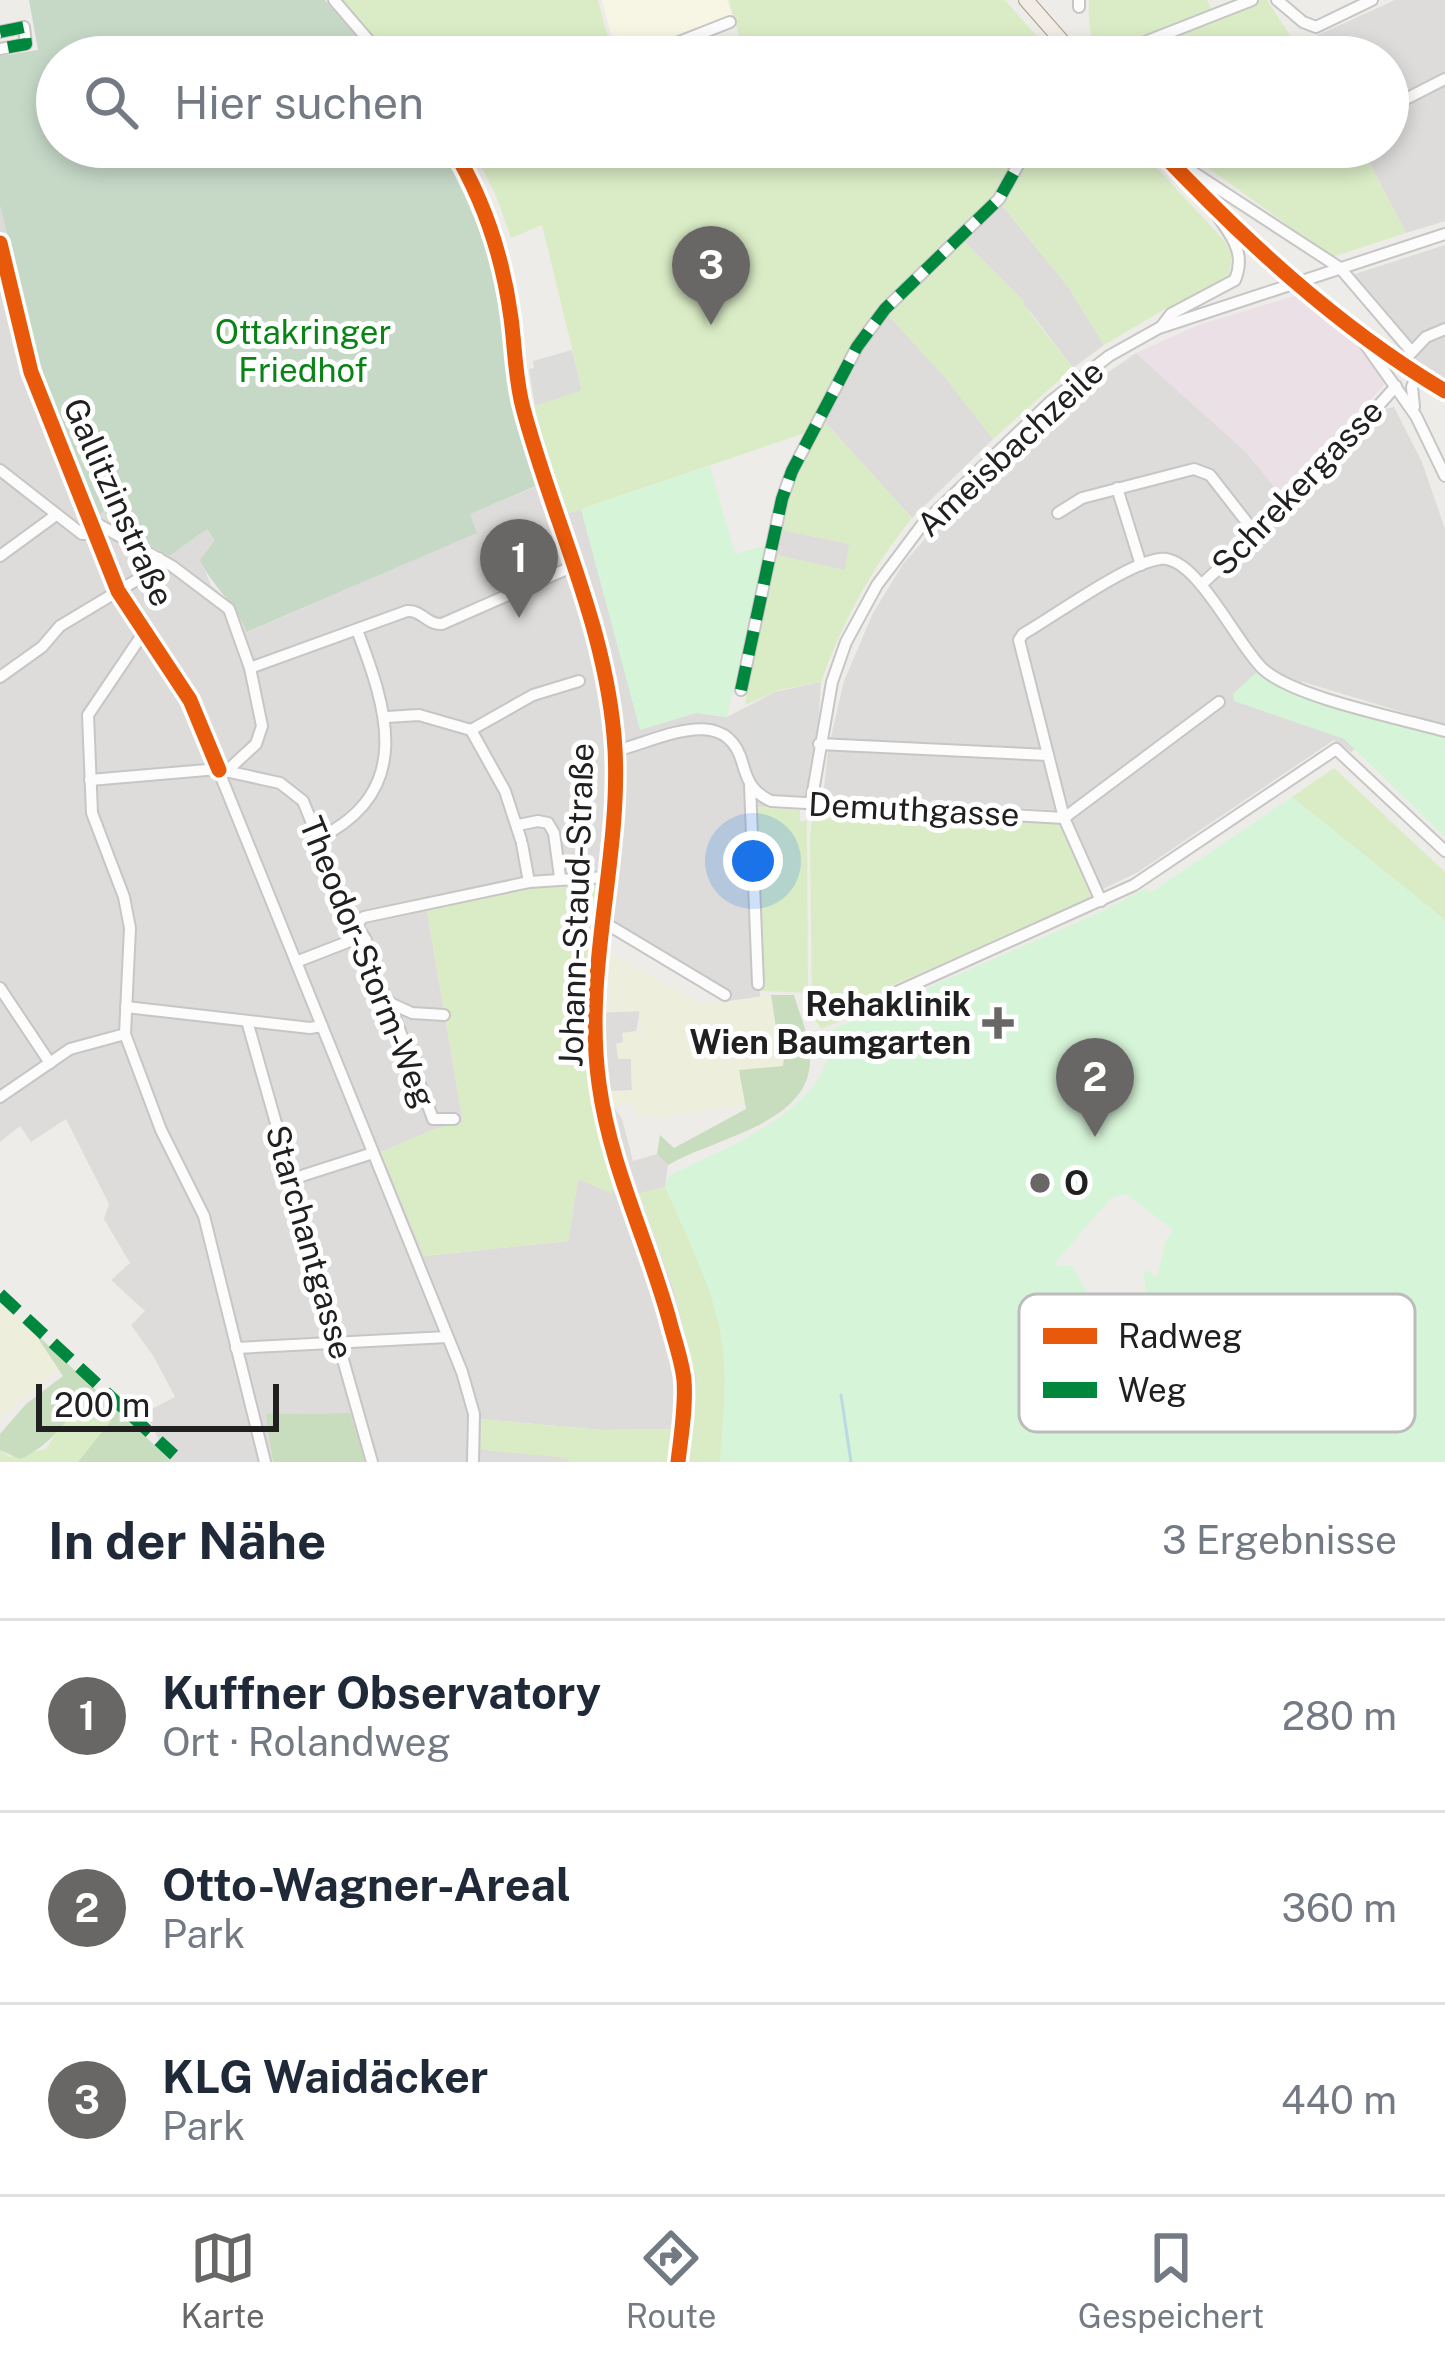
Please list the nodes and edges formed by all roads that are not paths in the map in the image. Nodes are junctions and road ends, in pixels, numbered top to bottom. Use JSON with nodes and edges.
{"nodes":[{"id":1,"x":334,"y":0,"type":"edge"},
{"id":2,"x":1026,"y":0,"type":"edge"},
{"id":3,"x":1252,"y":0,"type":"edge"},
{"id":4,"x":1277,"y":0,"type":"edge"},
{"id":5,"x":1372,"y":0,"type":"edge"},
{"id":6,"x":730,"y":22,"type":"dead end"},
{"id":7,"x":0,"y":32,"type":"edge"},
{"id":8,"x":365,"y":36,"type":"edge"},
{"id":9,"x":694,"y":36,"type":"edge"},
{"id":10,"x":1058,"y":36,"type":"edge"},
{"id":11,"x":1160,"y":36,"type":"edge"},
{"id":12,"x":0,"y":49,"type":"edge"},
{"id":13,"x":1445,"y":79,"type":"edge"},
{"id":14,"x":1409,"y":97,"type":"edge"},
{"id":15,"x":463,"y":168,"type":"edge"},
{"id":16,"x":1017,"y":168,"type":"edge"},
{"id":17,"x":1177,"y":168,"type":"edge"},
{"id":18,"x":1185,"y":168,"type":"edge"},
{"id":19,"x":1204,"y":198,"type":"junction"},
{"id":20,"x":1445,"y":234,"type":"edge"},
{"id":21,"x":0,"y":243,"type":"edge"},
{"id":22,"x":1340,"y":268,"type":"junction"},
{"id":23,"x":1160,"y":328,"type":"junction"},
{"id":24,"x":1445,"y":328,"type":"edge"},
{"id":25,"x":1358,"y":334,"type":"junction"},
{"id":26,"x":1411,"y":351,"type":"junction"},
{"id":27,"x":1413,"y":372,"type":"junction"},
{"id":28,"x":1396,"y":386,"type":"junction"},
{"id":29,"x":1445,"y":391,"type":"edge"},
{"id":30,"x":1416,"y":416,"type":"junction"},
{"id":31,"x":0,"y":470,"type":"edge"},
{"id":32,"x":1445,"y":476,"type":"edge"},
{"id":33,"x":1117,"y":488,"type":"junction"},
{"id":34,"x":1058,"y":513,"type":"dead end"},
{"id":35,"x":56,"y":515,"type":"junction"},
{"id":36,"x":89,"y":519,"type":"junction"},
{"id":37,"x":95,"y":534,"type":"junction"},
{"id":38,"x":1256,"y":534,"type":"junction"},
{"id":39,"x":0,"y":556,"type":"edge"},
{"id":40,"x":159,"y":558,"type":"junction"},
{"id":41,"x":1141,"y":565,"type":"junction"},
{"id":42,"x":576,"y":566,"type":"junction"},
{"id":43,"x":1201,"y":584,"type":"junction"},
{"id":44,"x":118,"y":591,"type":"junction"},
{"id":45,"x":357,"y":630,"type":"junction"},
{"id":46,"x":144,"y":632,"type":"junction"},
{"id":47,"x":250,"y":668,"type":"junction"},
{"id":48,"x":606,"y":676,"type":"junction"},
{"id":49,"x":0,"y":677,"type":"edge"},
{"id":50,"x":741,"y":690,"type":"dead end"},
{"id":51,"x":1220,"y":702,"type":"dead end"},
{"id":52,"x":387,"y":717,"type":"junction"},
{"id":53,"x":471,"y":730,"type":"junction"},
{"id":54,"x":1445,"y":731,"type":"edge"},
{"id":55,"x":819,"y":743,"type":"junction"},
{"id":56,"x":615,"y":752,"type":"junction"},
{"id":57,"x":1048,"y":755,"type":"junction"},
{"id":58,"x":219,"y":770,"type":"junction"},
{"id":59,"x":90,"y":780,"type":"junction"},
{"id":60,"x":750,"y":784,"type":"junction"},
{"id":61,"x":812,"y":803,"type":"junction"},
{"id":62,"x":1064,"y":818,"type":"junction"},
{"id":63,"x":518,"y":825,"type":"junction"},
{"id":64,"x":319,"y":838,"type":"junction"},
{"id":65,"x":1445,"y":850,"type":"edge"},
{"id":66,"x":560,"y":877,"type":"junction"},
{"id":67,"x":605,"y":877,"type":"junction"},
{"id":68,"x":529,"y":882,"type":"junction"},
{"id":69,"x":1101,"y":901,"type":"junction"},
{"id":70,"x":600,"y":920,"type":"junction"},
{"id":71,"x":357,"y":923,"type":"junction"},
{"id":72,"x":296,"y":962,"type":"junction"},
{"id":73,"x":758,"y":984,"type":"dead end"},
{"id":74,"x":0,"y":988,"type":"edge"},
{"id":75,"x":725,"y":995,"type":"dead end"},
{"id":76,"x":888,"y":996,"type":"dead end"},
{"id":77,"x":389,"y":1002,"type":"junction"},
{"id":78,"x":126,"y":1007,"type":"junction"},
{"id":79,"x":444,"y":1015,"type":"dead end"},
{"id":80,"x":247,"y":1022,"type":"junction"},
{"id":81,"x":322,"y":1026,"type":"junction"},
{"id":82,"x":124,"y":1034,"type":"junction"},
{"id":83,"x":50,"y":1063,"type":"junction"},
{"id":84,"x":0,"y":1097,"type":"edge"},
{"id":85,"x":454,"y":1119,"type":"dead end"},
{"id":86,"x":373,"y":1153,"type":"junction"},
{"id":87,"x":292,"y":1179,"type":"junction"},
{"id":88,"x":447,"y":1337,"type":"junction"},
{"id":89,"x":339,"y":1345,"type":"junction"},
{"id":90,"x":236,"y":1348,"type":"junction"},
{"id":91,"x":265,"y":1462,"type":"edge"},
{"id":92,"x":373,"y":1462,"type":"edge"},
{"id":93,"x":473,"y":1462,"type":"edge"},
{"id":94,"x":678,"y":1462,"type":"edge"}],
"edges":[{"from":1,"to":8,"type":"street"},
{"from":2,"to":10,"type":"main road"},
{"from":3,"to":11,"type":"street"},
{"from":4,"to":5,"type":"street"},
{"from":6,"to":9,"type":"street"},
{"from":7,"to":12,"type":"street"},
{"from":13,"to":14,"type":"street"},
{"from":15,"to":42,"type":"street","name":"Johann-Staud-Straße"},
{"from":16,"to":50,"type":"street"},
{"from":17,"to":19,"type":"main road"},
{"from":18,"to":22,"type":"street"},
{"from":19,"to":23,"type":"street"},
{"from":19,"to":25,"type":"main road","bridge":true},
{"from":20,"to":22,"type":"street","name":"Ameisbachzeile"},
{"from":21,"to":36,"type":"street","name":"Gallitzinstraße"},
{"from":22,"to":23,"type":"street","name":"Ameisbachzeile"},
{"from":22,"to":26,"type":"street"},
{"from":23,"to":55,"type":"street","name":"Ameisbachzeile"},
{"from":24,"to":26,"type":"street"},
{"from":25,"to":27,"type":"main road"},
{"from":25,"to":28,"type":"street"},
{"from":26,"to":27,"type":"street"},
{"from":27,"to":29,"type":"main road"},
{"from":27,"to":30,"type":"street"},
{"from":28,"to":30,"type":"street"},
{"from":28,"to":38,"type":"street","name":"Schrekergasse"},
{"from":30,"to":32,"type":"street"},
{"from":31,"to":35,"type":"street"},
{"from":33,"to":34,"type":"street"},
{"from":33,"to":38,"type":"street"},
{"from":33,"to":41,"type":"street"},
{"from":35,"to":37,"type":"street"},
{"from":35,"to":39,"type":"street"},
{"from":36,"to":37,"type":"street","name":"Gallitzinstraße"},
{"from":36,"to":40,"type":"street"},
{"from":37,"to":44,"type":"street","name":"Gallitzinstraße"},
{"from":38,"to":43,"type":"street","name":"Schrekergasse"},
{"from":40,"to":44,"type":"street"},
{"from":40,"to":47,"type":"street"},
{"from":41,"to":43,"type":"street","name":"Schrekergasse"},
{"from":41,"to":57,"type":"street"},
{"from":42,"to":45,"type":"street"},
{"from":42,"to":48,"type":"street","name":"Johann-Staud-Straße"},
{"from":43,"to":54,"type":"street"},
{"from":44,"to":46,"type":"street","name":"Gallitzinstraße"},
{"from":44,"to":49,"type":"street"},
{"from":45,"to":47,"type":"street"},
{"from":45,"to":52,"type":"street"},
{"from":46,"to":58,"type":"street","name":"Gallitzinstraße"},
{"from":46,"to":59,"type":"street"},
{"from":47,"to":58,"type":"street"},
{"from":48,"to":53,"type":"street"},
{"from":48,"to":56,"type":"street","name":"Johann-Staud-Straße"},
{"from":51,"to":62,"type":"street","name":"Demuthgasse"},
{"from":52,"to":53,"type":"street"},
{"from":52,"to":64,"type":"street"},
{"from":53,"to":63,"type":"street"},
{"from":55,"to":57,"type":"street"},
{"from":55,"to":61,"type":"street","name":"Ameisbachzeile"},
{"from":56,"to":60,"type":"street"},
{"from":56,"to":67,"type":"street","name":"Johann-Staud-Straße"},
{"from":57,"to":62,"type":"street"},
{"from":58,"to":59,"type":"street","name":"Theodor-Storm-Weg"},
{"from":58,"to":64,"type":"street","name":"Theodor-Storm-Weg"},
{"from":58,"to":72,"type":"street","name":"Gallitzinstraße"},
{"from":59,"to":78,"type":"street"},
{"from":60,"to":61,"type":"street","name":"Demuthgasse"},
{"from":60,"to":73,"type":"street"},
{"from":61,"to":62,"type":"street","name":"Demuthgasse"},
{"from":62,"to":69,"type":"street"},
{"from":63,"to":66,"type":"street"},
{"from":63,"to":68,"type":"street"},
{"from":64,"to":71,"type":"street","name":"Theodor-Storm-Weg"},
{"from":65,"to":69,"type":"street"},
{"from":66,"to":67,"type":"street"},
{"from":66,"to":68,"type":"street"},
{"from":67,"to":70,"type":"street","name":"Johann-Staud-Straße"},
{"from":68,"to":71,"type":"street"},
{"from":69,"to":76,"type":"street"},
{"from":70,"to":75,"type":"street"},
{"from":70,"to":94,"type":"street","name":"Johann-Staud-Straße"},
{"from":71,"to":72,"type":"street"},
{"from":71,"to":77,"type":"street","name":"Theodor-Storm-Weg"},
{"from":72,"to":81,"type":"street","name":"Gallitzinstraße"},
{"from":74,"to":83,"type":"street"},
{"from":77,"to":79,"type":"street"},
{"from":77,"to":85,"type":"street","name":"Theodor-Storm-Weg"},
{"from":78,"to":80,"type":"street"},
{"from":78,"to":82,"type":"street"},
{"from":80,"to":81,"type":"street"},
{"from":80,"to":87,"type":"street","name":"Starchantgasse"},
{"from":81,"to":86,"type":"street","name":"Gallitzinstraße"},
{"from":82,"to":83,"type":"street"},
{"from":82,"to":90,"type":"street"},
{"from":83,"to":84,"type":"street"},
{"from":86,"to":87,"type":"street"},
{"from":86,"to":88,"type":"street","name":"Gallitzinstraße"},
{"from":87,"to":89,"type":"street","name":"Starchantgasse"},
{"from":88,"to":89,"type":"street"},
{"from":88,"to":93,"type":"street","name":"Gallitzinstraße"},
{"from":89,"to":90,"type":"street"},
{"from":89,"to":92,"type":"street","name":"Starchantgasse"},
{"from":90,"to":91,"type":"street"}]}
